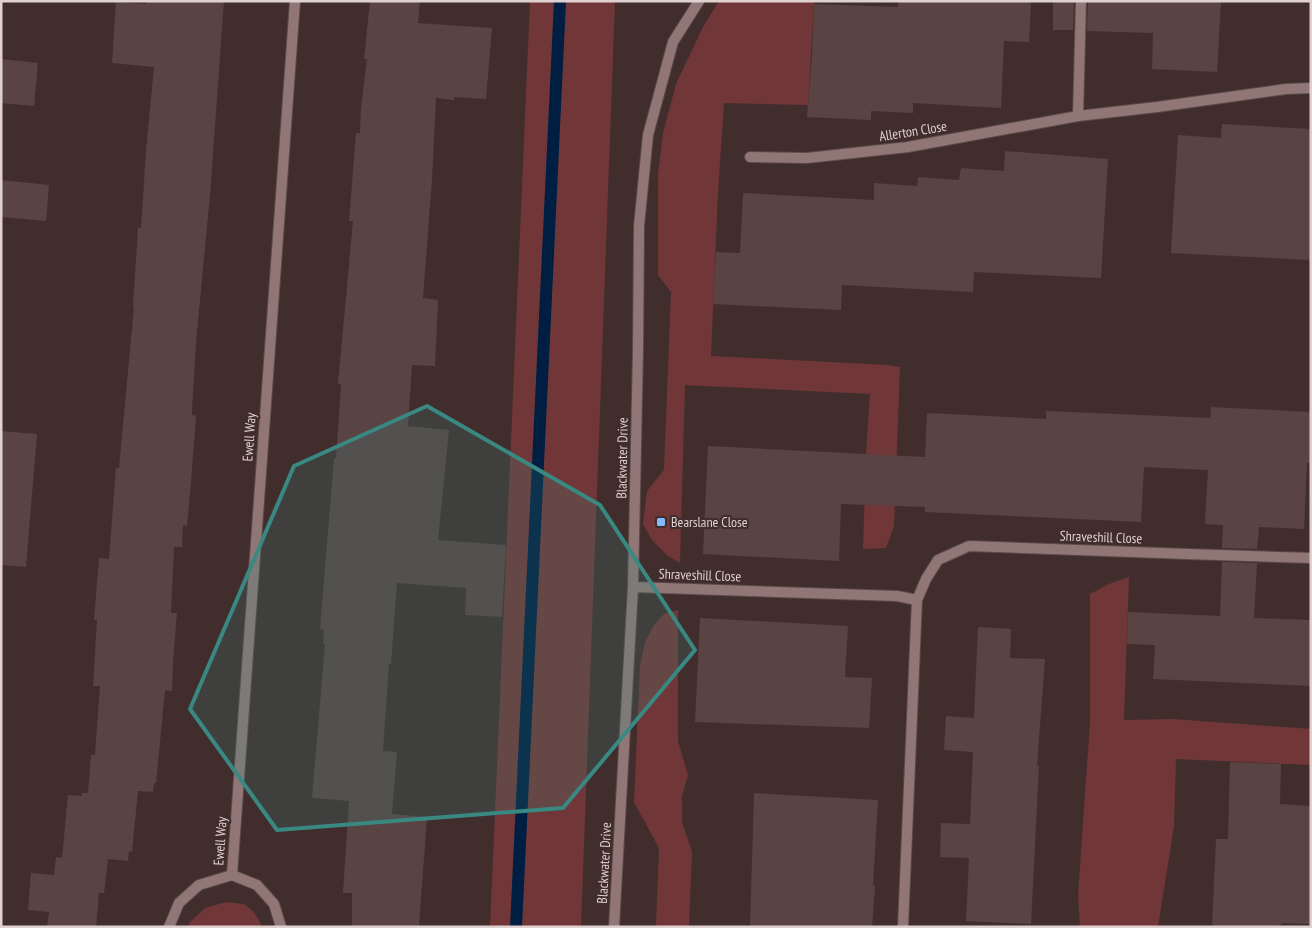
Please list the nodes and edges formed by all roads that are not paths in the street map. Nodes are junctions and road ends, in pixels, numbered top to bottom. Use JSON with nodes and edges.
{"nodes":[{"id":1,"x":295,"y":1,"type":"edge"},
{"id":2,"x":699,"y":1,"type":"edge"},
{"id":3,"x":1081,"y":1,"type":"edge"},
{"id":4,"x":1311,"y":88,"type":"edge"},
{"id":5,"x":1078,"y":116,"type":"junction"},
{"id":6,"x":750,"y":157,"type":"dead end"},
{"id":7,"x":1311,"y":558,"type":"edge"},
{"id":8,"x":633,"y":587,"type":"junction"},
{"id":9,"x":917,"y":600,"type":"junction"},
{"id":10,"x":232,"y":875,"type":"junction"},
{"id":11,"x":169,"y":927,"type":"edge"},
{"id":12,"x":281,"y":927,"type":"edge"},
{"id":13,"x":614,"y":927,"type":"edge"},
{"id":14,"x":903,"y":927,"type":"edge"}],
"edges":[{"from":1,"to":10,"type":"street","name":"Ewell Way"},
{"from":2,"to":8,"type":"street","name":"Blackwater Drive"},
{"from":3,"to":5,"type":"street"},
{"from":4,"to":5,"type":"street","name":"Allerton Close"},
{"from":5,"to":6,"type":"street","name":"Allerton Close"},
{"from":7,"to":9,"type":"street","name":"Shraveshill Close"},
{"from":8,"to":9,"type":"street","name":"Shraveshill Close"},
{"from":8,"to":13,"type":"street","name":"Blackwater Drive"},
{"from":9,"to":14,"type":"street","name":"Shraveshill Close"},
{"from":10,"to":11,"type":"street","name":"Ewell Way"},
{"from":10,"to":12,"type":"street","name":"Ewell Way"}]}
